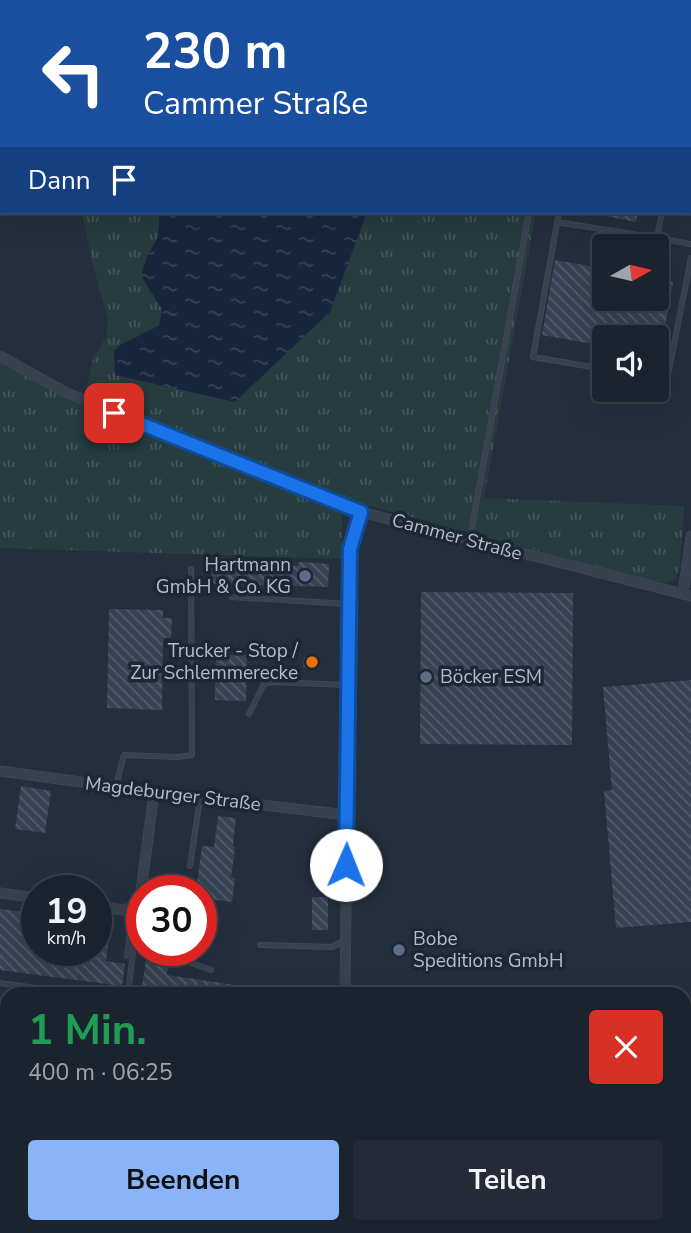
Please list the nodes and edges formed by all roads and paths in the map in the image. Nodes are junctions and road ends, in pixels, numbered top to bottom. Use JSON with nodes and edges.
{"nodes":[{"id":1,"x":529,"y":214,"type":"edge"},
{"id":2,"x":559,"y":214,"type":"edge"},
{"id":3,"x":662,"y":214,"type":"edge"},
{"id":4,"x":557,"y":222,"type":"junction"},
{"id":5,"x":632,"y":234,"type":"edge"},
{"id":6,"x":658,"y":234,"type":"edge"},
{"id":7,"x":669,"y":240,"type":"edge"},
{"id":8,"x":691,"y":244,"type":"edge"},
{"id":9,"x":691,"y":258,"type":"edge"},
{"id":10,"x":0,"y":356,"type":"edge"},
{"id":11,"x":592,"y":367,"type":"edge"},
{"id":12,"x":669,"y":370,"type":"edge"},
{"id":13,"x":361,"y":512,"type":"junction"},
{"id":14,"x":691,"y":536,"type":"edge"},
{"id":15,"x":469,"y":540,"type":"junction"},
{"id":16,"x":191,"y":569,"type":"dead end"},
{"id":17,"x":687,"y":595,"type":"edge"},
{"id":18,"x":232,"y":597,"type":"dead end"},
{"id":19,"x":349,"y":604,"type":"junction"},
{"id":20,"x":347,"y":685,"type":"junction"},
{"id":21,"x":248,"y":714,"type":"dead end"},
{"id":22,"x":0,"y":771,"type":"edge"},
{"id":23,"x":115,"y":787,"type":"junction"},
{"id":24,"x":154,"y":792,"type":"junction"},
{"id":25,"x":200,"y":798,"type":"junction"},
{"id":26,"x":347,"y":815,"type":"junction"},
{"id":27,"x":190,"y":866,"type":"dead end"},
{"id":28,"x":142,"y":875,"type":"edge"},
{"id":29,"x":0,"y":893,"type":"edge"},
{"id":30,"x":21,"y":896,"type":"edge"},
{"id":31,"x":345,"y":940,"type":"junction"},
{"id":32,"x":260,"y":945,"type":"dead end"},
{"id":33,"x":131,"y":966,"type":"edge"},
{"id":34,"x":200,"y":966,"type":"edge"},
{"id":35,"x":211,"y":970,"type":"dead end"},
{"id":36,"x":0,"y":983,"type":"edge"},
{"id":37,"x":28,"y":987,"type":"edge"},
{"id":38,"x":129,"y":987,"type":"edge"},
{"id":39,"x":345,"y":987,"type":"edge"}],
"edges":[{"from":1,"to":15,"type":"lane"},
{"from":2,"to":4,"type":"lane"},
{"from":3,"to":6,"type":"lane"},
{"from":4,"to":5,"type":"lane"},
{"from":4,"to":11,"type":"lane"},
{"from":7,"to":8,"type":"lane"},
{"from":9,"to":12,"type":"lane"},
{"from":10,"to":13,"type":"street","name":"Cammer Straße"},
{"from":13,"to":15,"type":"street","name":"Cammer Straße"},
{"from":13,"to":19,"type":"street"},
{"from":14,"to":17,"type":"street"},
{"from":15,"to":17,"type":"street","name":"Cammer Straße"},
{"from":16,"to":23,"type":"lane"},
{"from":18,"to":19,"type":"lane"},
{"from":19,"to":20,"type":"street"},
{"from":20,"to":21,"type":"lane"},
{"from":20,"to":26,"type":"street"},
{"from":22,"to":23,"type":"street","name":"Magdeburger Straße"},
{"from":23,"to":24,"type":"street","name":"Magdeburger Straße"},
{"from":24,"to":25,"type":"street","name":"Magdeburger Straße"},
{"from":24,"to":28,"type":"street"},
{"from":25,"to":26,"type":"street","name":"Magdeburger Straße"},
{"from":25,"to":27,"type":"lane"},
{"from":26,"to":31,"type":"street"},
{"from":29,"to":30,"type":"street"},
{"from":31,"to":32,"type":"lane"},
{"from":31,"to":39,"type":"street"},
{"from":33,"to":38,"type":"lane"},
{"from":34,"to":35,"type":"lane"},
{"from":36,"to":37,"type":"lane"}]}
